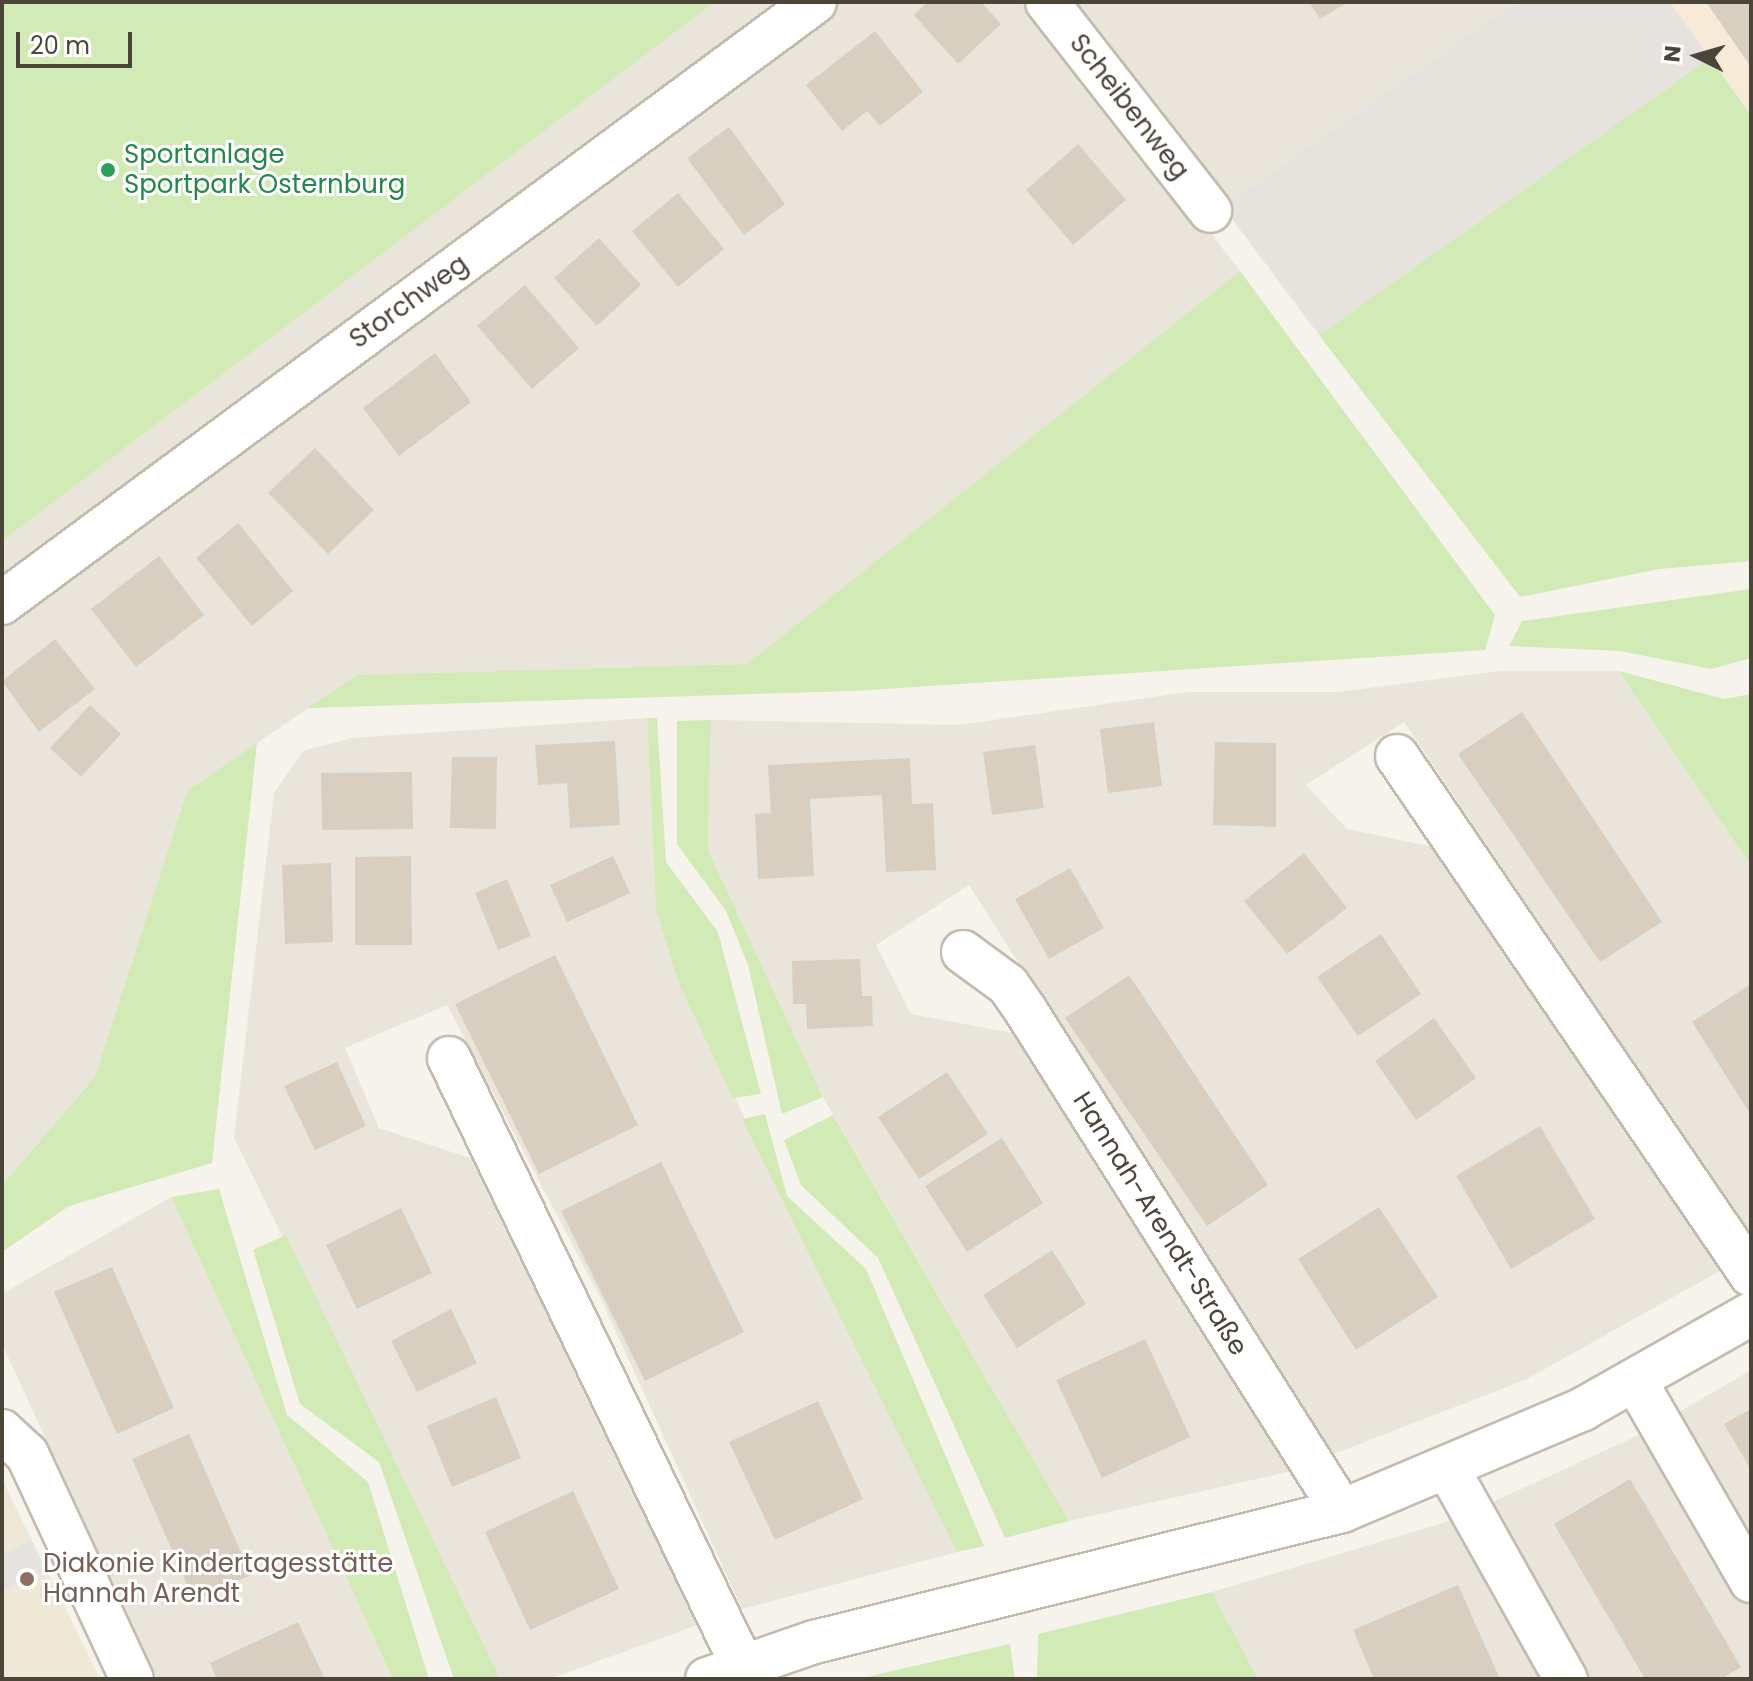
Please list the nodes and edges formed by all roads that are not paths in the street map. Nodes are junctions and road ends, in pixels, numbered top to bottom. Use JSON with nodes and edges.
{"nodes":[{"id":1,"x":815,"y":2,"type":"edge"},
{"id":2,"x":1047,"y":2,"type":"edge"},
{"id":3,"x":1210,"y":211,"type":"dead end"},
{"id":4,"x":2,"y":603,"type":"edge"},
{"id":5,"x":1397,"y":756,"type":"dead end"},
{"id":6,"x":963,"y":952,"type":"dead end"},
{"id":7,"x":449,"y":1058,"type":"dead end"},
{"id":8,"x":1751,"y":1275,"type":"edge"},
{"id":9,"x":1751,"y":1314,"type":"edge"},
{"id":10,"x":1636,"y":1382,"type":"junction"},
{"id":11,"x":2,"y":1431,"type":"edge"},
{"id":12,"x":1448,"y":1469,"type":"junction"},
{"id":13,"x":1342,"y":1511,"type":"junction"},
{"id":14,"x":1751,"y":1581,"type":"edge"},
{"id":15,"x":725,"y":1673,"type":"edge"},
{"id":16,"x":132,"y":1679,"type":"edge"},
{"id":17,"x":1566,"y":1679,"type":"edge"}],
"edges":[{"from":1,"to":4,"type":"street","name":"Storchweg"},
{"from":2,"to":3,"type":"street","name":"Scheibenweg"},
{"from":5,"to":8,"type":"street"},
{"from":6,"to":13,"type":"street","name":"Hannah-Arendt-Straße"},
{"from":7,"to":15,"type":"street"},
{"from":9,"to":10,"type":"street"},
{"from":10,"to":12,"type":"street"},
{"from":10,"to":14,"type":"street"},
{"from":11,"to":16,"type":"street"},
{"from":12,"to":13,"type":"street"},
{"from":12,"to":17,"type":"street"},
{"from":13,"to":15,"type":"street"}]}
